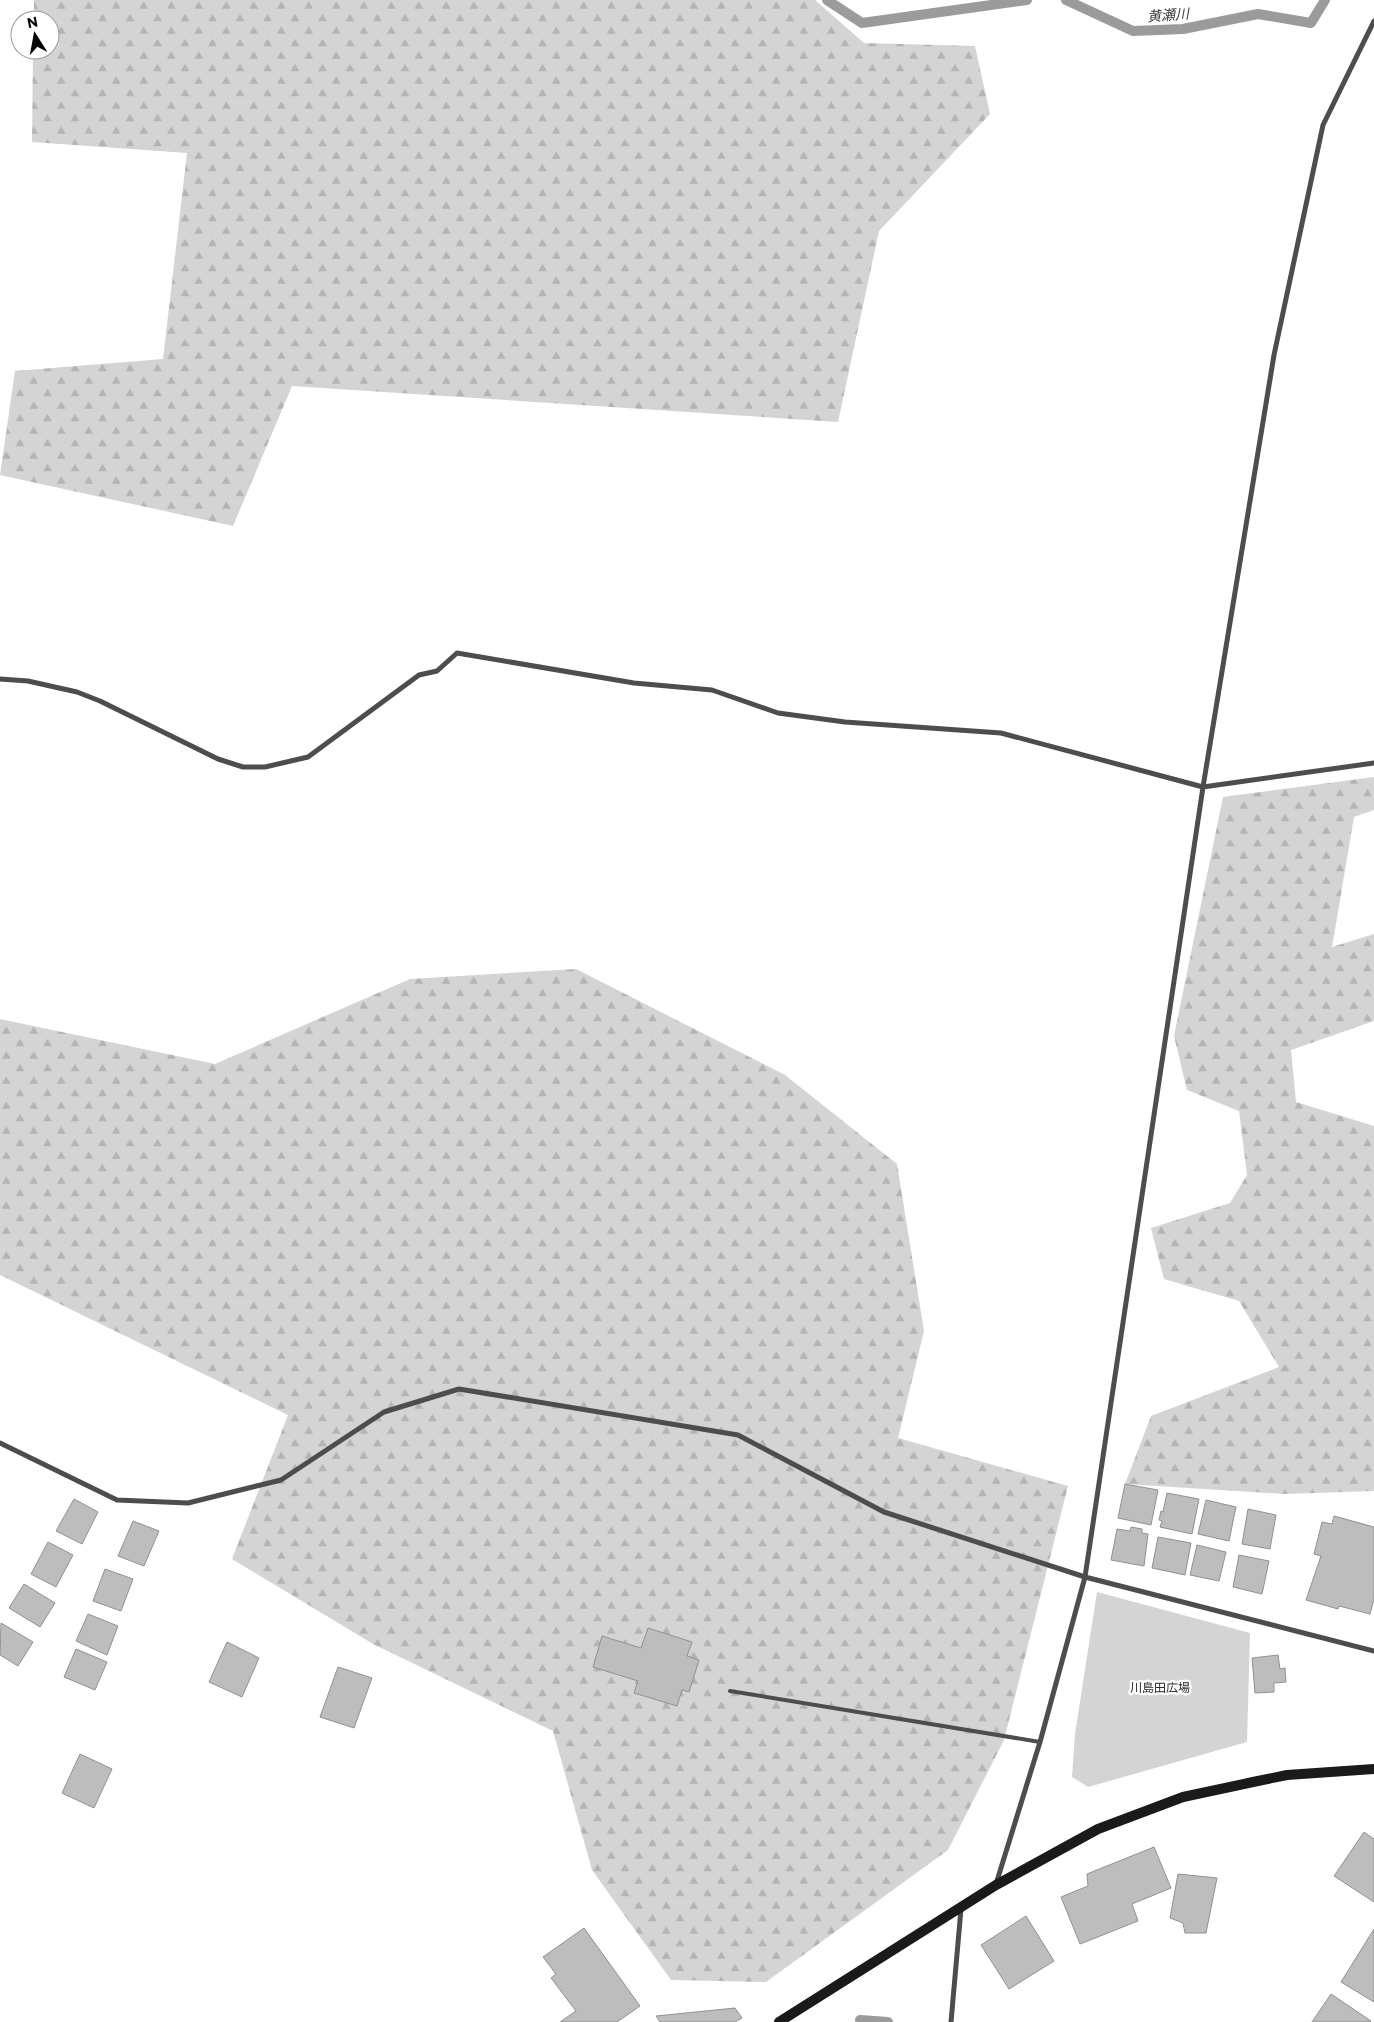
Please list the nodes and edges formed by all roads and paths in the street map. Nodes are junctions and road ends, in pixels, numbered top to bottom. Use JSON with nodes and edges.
{"nodes":[{"id":1,"x":1374,"y":21,"type":"edge"},
{"id":2,"x":0,"y":679,"type":"edge"},
{"id":3,"x":1374,"y":763,"type":"edge"},
{"id":4,"x":1204,"y":787,"type":"junction"},
{"id":5,"x":0,"y":1443,"type":"edge"},
{"id":6,"x":1085,"y":1577,"type":"junction"},
{"id":7,"x":1374,"y":1651,"type":"edge"},
{"id":8,"x":730,"y":1691,"type":"dead end"},
{"id":9,"x":1040,"y":1742,"type":"junction"},
{"id":10,"x":1374,"y":1769,"type":"edge"},
{"id":11,"x":996,"y":1885,"type":"junction"},
{"id":12,"x":961,"y":1908,"type":"junction"},
{"id":13,"x":779,"y":2022,"type":"edge"},
{"id":14,"x":951,"y":2022,"type":"edge"}],
"edges":[{"from":1,"to":4,"type":"street"},
{"from":2,"to":4,"type":"street"},
{"from":3,"to":4,"type":"street"},
{"from":4,"to":6,"type":"street"},
{"from":5,"to":6,"type":"street"},
{"from":6,"to":7,"type":"street"},
{"from":6,"to":9,"type":"street"},
{"from":8,"to":9,"type":"lane"},
{"from":9,"to":11,"type":"street"},
{"from":10,"to":11,"type":"street"},
{"from":11,"to":12,"type":"street"},
{"from":12,"to":13,"type":"street"},
{"from":12,"to":14,"type":"street"}]}
